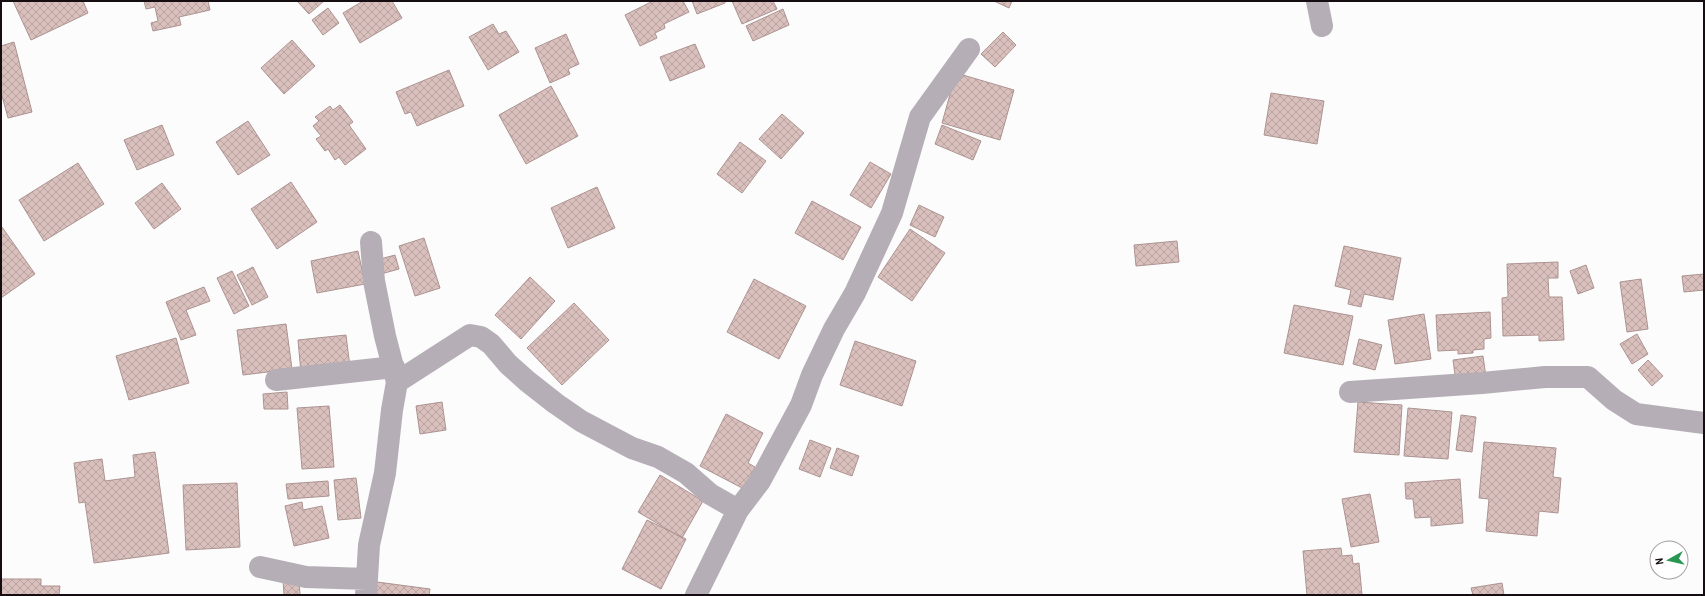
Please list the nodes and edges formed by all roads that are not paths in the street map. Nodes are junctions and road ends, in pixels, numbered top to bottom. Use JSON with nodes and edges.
{"nodes":[{"id":1,"x":1317,"y":1,"type":"edge"},
{"id":2,"x":1322,"y":26,"type":"dead end"},
{"id":3,"x":969,"y":49,"type":"dead end"},
{"id":4,"x":371,"y":242,"type":"dead end"},
{"id":5,"x":396,"y":375,"type":"junction"},
{"id":6,"x":276,"y":380,"type":"dead end"},
{"id":7,"x":1350,"y":392,"type":"dead end"},
{"id":8,"x":1704,"y":423,"type":"edge"},
{"id":9,"x":738,"y":510,"type":"junction"},
{"id":10,"x":260,"y":567,"type":"dead end"},
{"id":11,"x":366,"y":587,"type":"edge"},
{"id":12,"x":696,"y":595,"type":"edge"}],
"edges":[{"from":1,"to":2,"type":"street"},
{"from":3,"to":9,"type":"street"},
{"from":4,"to":5,"type":"street"},
{"from":5,"to":6,"type":"street"},
{"from":5,"to":9,"type":"street"},
{"from":5,"to":11,"type":"street"},
{"from":7,"to":8,"type":"street"},
{"from":9,"to":12,"type":"street"},
{"from":10,"to":11,"type":"street"}]}
